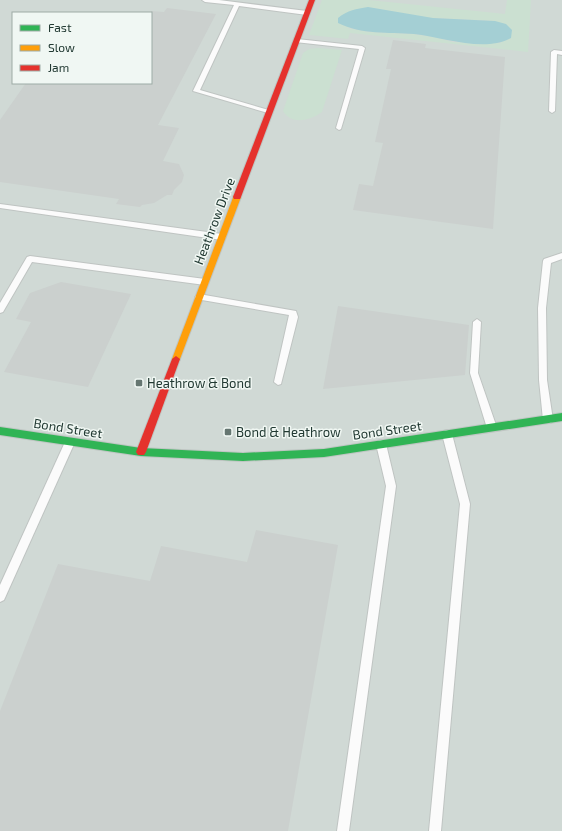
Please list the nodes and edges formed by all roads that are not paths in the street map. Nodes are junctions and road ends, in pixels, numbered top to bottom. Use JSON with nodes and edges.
{"nodes":[{"id":1,"x":205,"y":0,"type":"edge"},
{"id":2,"x":312,"y":0,"type":"edge"},
{"id":3,"x":237,"y":4,"type":"junction"},
{"id":4,"x":307,"y":13,"type":"junction"},
{"id":5,"x":297,"y":41,"type":"junction"},
{"id":6,"x":562,"y":53,"type":"edge"},
{"id":7,"x":552,"y":111,"type":"dead end"},
{"id":8,"x":270,"y":112,"type":"junction"},
{"id":9,"x":339,"y":128,"type":"dead end"},
{"id":10,"x":0,"y":206,"type":"edge"},
{"id":11,"x":222,"y":236,"type":"junction"},
{"id":12,"x":562,"y":256,"type":"edge"},
{"id":13,"x":205,"y":282,"type":"junction"},
{"id":14,"x":199,"y":297,"type":"junction"},
{"id":15,"x":0,"y":310,"type":"edge"},
{"id":16,"x":477,"y":322,"type":"dead end"},
{"id":17,"x":278,"y":382,"type":"dead end"},
{"id":18,"x":562,"y":418,"type":"edge"},
{"id":19,"x":548,"y":420,"type":"junction"},
{"id":20,"x":492,"y":428,"type":"junction"},
{"id":21,"x":0,"y":431,"type":"edge"},
{"id":22,"x":447,"y":434,"type":"junction"},
{"id":23,"x":70,"y":442,"type":"junction"},
{"id":24,"x":381,"y":444,"type":"junction"},
{"id":25,"x":141,"y":452,"type":"junction"},
{"id":26,"x":0,"y":597,"type":"edge"},
{"id":27,"x":343,"y":831,"type":"edge"},
{"id":28,"x":435,"y":831,"type":"edge"}],
"edges":[{"from":1,"to":3,"type":"lane"},
{"from":2,"to":4,"type":"street","name":"Heathrow Drive"},
{"from":3,"to":4,"type":"lane"},
{"from":3,"to":8,"type":"lane"},
{"from":4,"to":5,"type":"street","name":"Heathrow Drive"},
{"from":5,"to":8,"type":"street","name":"Heathrow Drive"},
{"from":5,"to":9,"type":"lane"},
{"from":6,"to":7,"type":"lane"},
{"from":8,"to":11,"type":"street","name":"Heathrow Drive"},
{"from":10,"to":11,"type":"lane"},
{"from":11,"to":13,"type":"street","name":"Heathrow Drive"},
{"from":12,"to":19,"type":"lane"},
{"from":13,"to":14,"type":"street","name":"Heathrow Drive"},
{"from":13,"to":15,"type":"lane"},
{"from":14,"to":17,"type":"lane"},
{"from":14,"to":25,"type":"street","name":"Heathrow Drive"},
{"from":16,"to":20,"type":"lane"},
{"from":18,"to":19,"type":"street","name":"Bond Street"},
{"from":19,"to":20,"type":"street","name":"Bond Street"},
{"from":20,"to":22,"type":"street","name":"Bond Street"},
{"from":21,"to":23,"type":"street","name":"Bond Street"},
{"from":22,"to":24,"type":"street","name":"Bond Street"},
{"from":22,"to":28,"type":"lane"},
{"from":23,"to":25,"type":"street","name":"Bond Street"},
{"from":23,"to":26,"type":"lane"},
{"from":24,"to":25,"type":"street","name":"Bond Street"},
{"from":24,"to":27,"type":"lane"}]}
